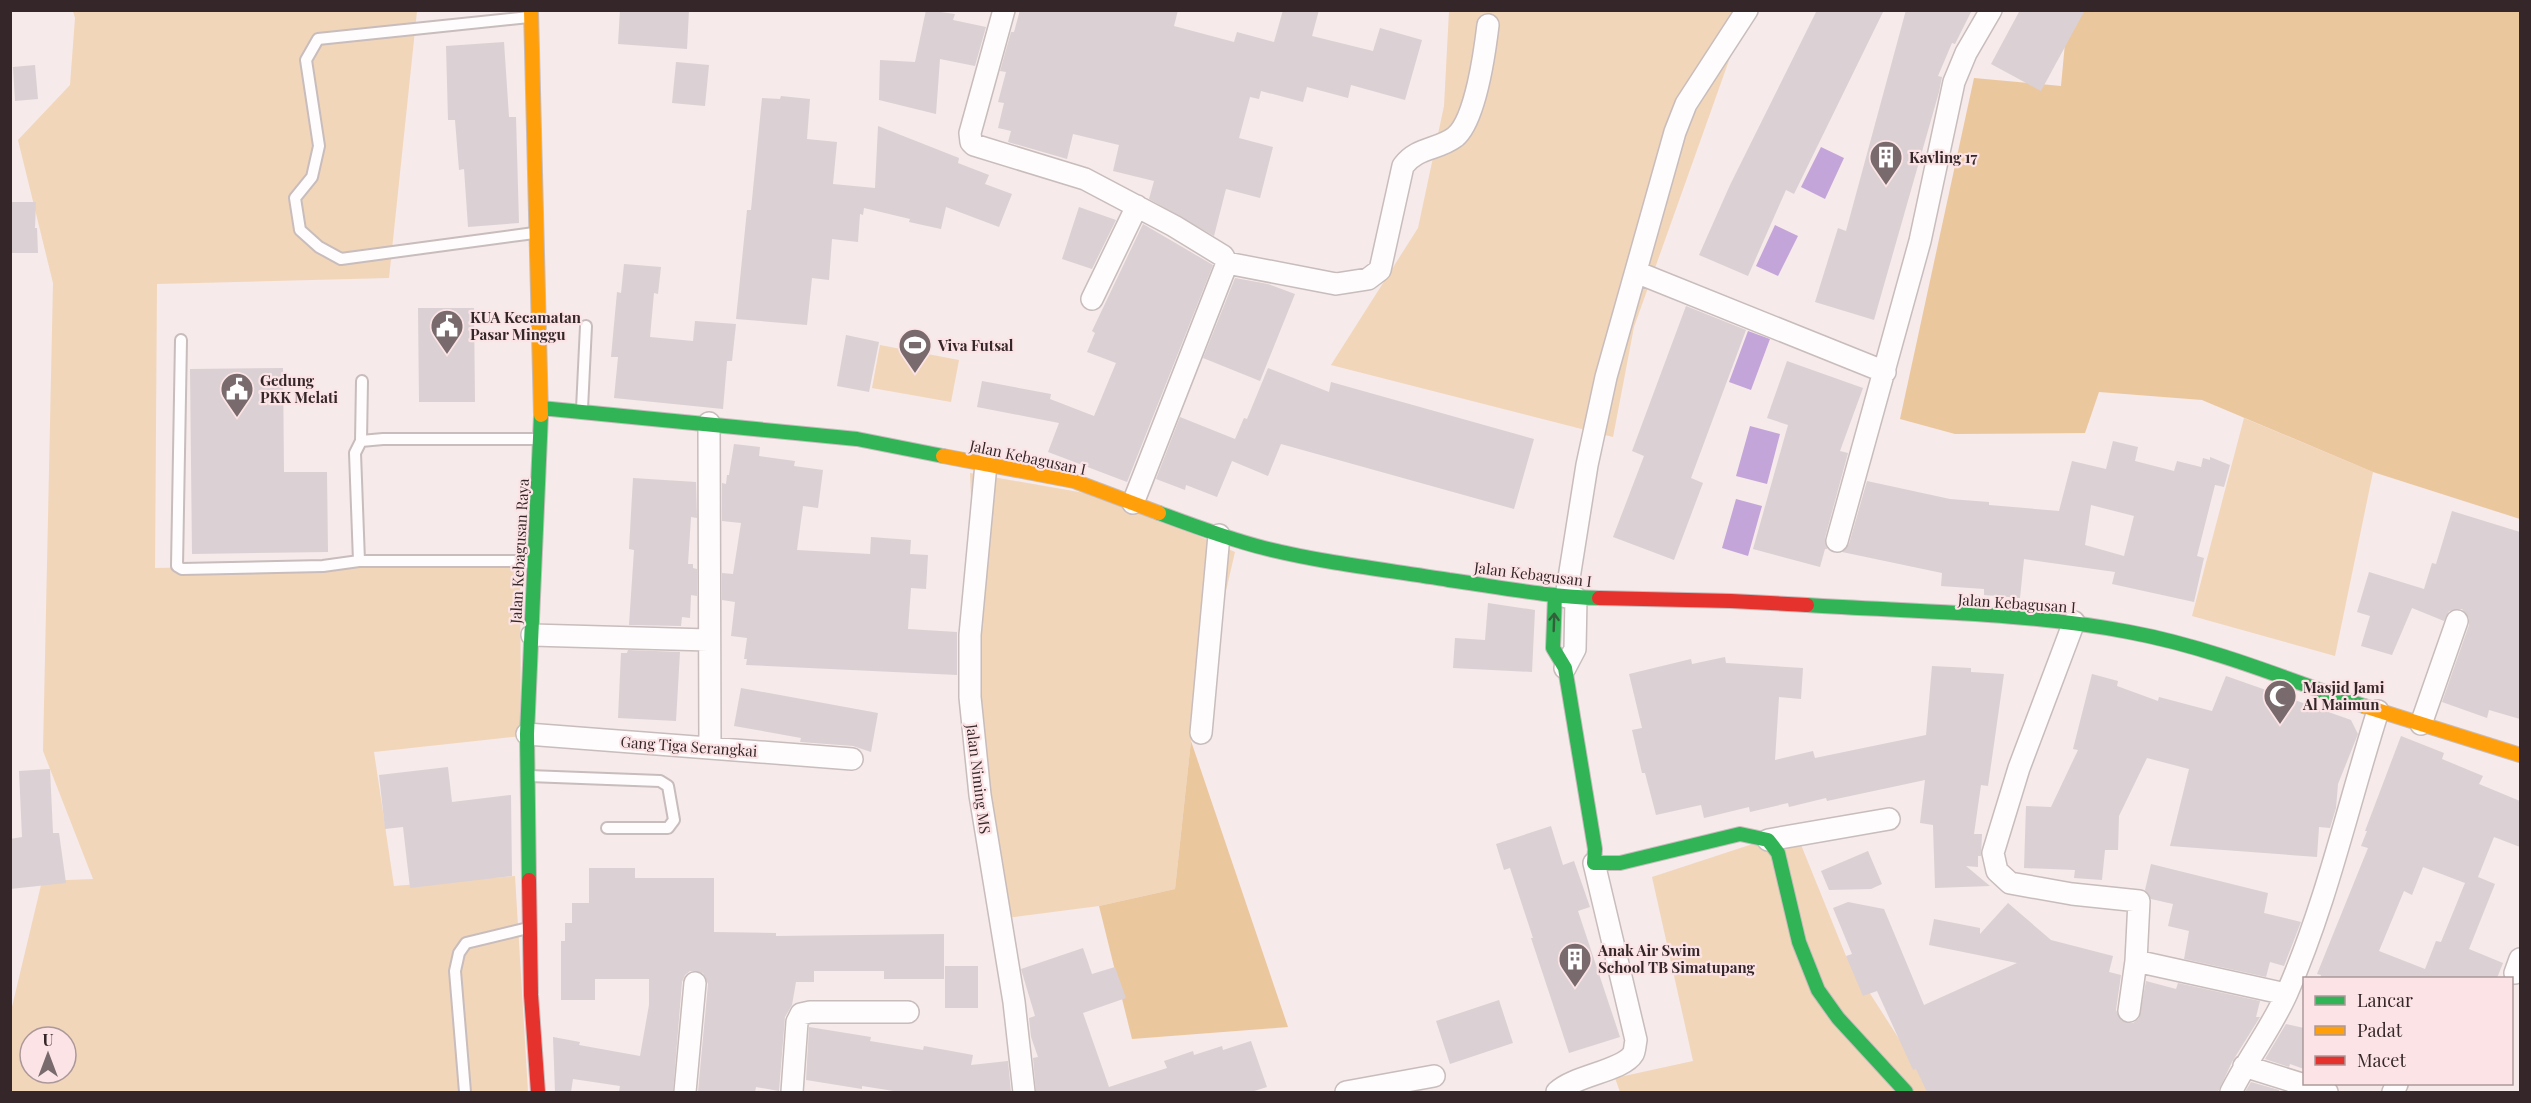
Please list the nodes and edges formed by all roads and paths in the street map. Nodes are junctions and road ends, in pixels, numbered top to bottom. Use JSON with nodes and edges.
{"nodes":[{"id":1,"x":1004,"y":10,"type":"edge"},
{"id":2,"x":1747,"y":10,"type":"edge"},
{"id":3,"x":1991,"y":10,"type":"edge"},
{"id":4,"x":531,"y":13,"type":"edge"},
{"id":5,"x":1488,"y":25,"type":"dead end"},
{"id":6,"x":1137,"y":206,"type":"junction"},
{"id":7,"x":537,"y":232,"type":"junction"},
{"id":8,"x":1227,"y":263,"type":"junction"},
{"id":9,"x":1636,"y":272,"type":"junction"},
{"id":10,"x":1092,"y":299,"type":"dead end"},
{"id":11,"x":586,"y":326,"type":"dead end"},
{"id":12,"x":181,"y":340,"type":"dead end"},
{"id":13,"x":1885,"y":372,"type":"junction"},
{"id":14,"x":362,"y":381,"type":"dead end"},
{"id":15,"x":541,"y":408,"type":"junction"},
{"id":16,"x":582,"y":412,"type":"junction"},
{"id":17,"x":709,"y":423,"type":"junction"},
{"id":18,"x":542,"y":439,"type":"junction"},
{"id":19,"x":361,"y":441,"type":"junction"},
{"id":20,"x":986,"y":464,"type":"junction"},
{"id":21,"x":1133,"y":503,"type":"junction"},
{"id":22,"x":1219,"y":535,"type":"junction"},
{"id":23,"x":1837,"y":541,"type":"dead end"},
{"id":24,"x":359,"y":561,"type":"junction"},
{"id":25,"x":535,"y":564,"type":"junction"},
{"id":26,"x":1561,"y":596,"type":"junction"},
{"id":27,"x":2457,"y":621,"type":"dead end"},
{"id":28,"x":2074,"y":622,"type":"junction"},
{"id":29,"x":532,"y":635,"type":"junction"},
{"id":30,"x":708,"y":640,"type":"junction"},
{"id":31,"x":1565,"y":668,"type":"joint"},
{"id":32,"x":2378,"y":711,"type":"junction"},
{"id":33,"x":2421,"y":724,"type":"junction"},
{"id":34,"x":1201,"y":733,"type":"dead end"},
{"id":35,"x":527,"y":734,"type":"junction"},
{"id":36,"x":710,"y":748,"type":"junction"},
{"id":37,"x":2520,"y":755,"type":"edge"},
{"id":38,"x":852,"y":759,"type":"dead end"},
{"id":39,"x":528,"y":776,"type":"junction"},
{"id":40,"x":1889,"y":819,"type":"dead end"},
{"id":41,"x":607,"y":828,"type":"dead end"},
{"id":42,"x":1768,"y":840,"type":"junction"},
{"id":43,"x":1594,"y":863,"type":"junction"},
{"id":44,"x":530,"y":927,"type":"junction"},
{"id":45,"x":2136,"y":961,"type":"junction"},
{"id":46,"x":694,"y":983,"type":"dead end"},
{"id":47,"x":2286,"y":994,"type":"junction"},
{"id":48,"x":2129,"y":1011,"type":"dead end"},
{"id":49,"x":908,"y":1012,"type":"dead end"},
{"id":50,"x":2244,"y":1066,"type":"junction"},
{"id":51,"x":1434,"y":1076,"type":"dead end"},
{"id":52,"x":2303,"y":1085,"type":"edge"},
{"id":53,"x":2303,"y":1085,"type":"edge"},
{"id":54,"x":465,"y":1092,"type":"edge"},
{"id":55,"x":538,"y":1092,"type":"edge"},
{"id":56,"x":685,"y":1092,"type":"edge"},
{"id":57,"x":792,"y":1092,"type":"edge"},
{"id":58,"x":1024,"y":1092,"type":"edge"},
{"id":59,"x":1346,"y":1092,"type":"edge"},
{"id":60,"x":1557,"y":1092,"type":"edge"},
{"id":61,"x":1906,"y":1092,"type":"edge"},
{"id":62,"x":2232,"y":1092,"type":"edge"},
{"id":63,"x":2325,"y":1092,"type":"edge"}],
"edges":[{"from":1,"to":6,"type":"street"},
{"from":2,"to":9,"type":"street"},
{"from":3,"to":13,"type":"street"},
{"from":4,"to":7,"type":"street","name":"Jalan Kebagusan Raya"},
{"from":4,"to":7,"type":"lane"},
{"from":5,"to":8,"type":"street"},
{"from":6,"to":8,"type":"street"},
{"from":6,"to":10,"type":"street"},
{"from":7,"to":15,"type":"street","name":"Jalan Kebagusan Raya"},
{"from":8,"to":21,"type":"street"},
{"from":9,"to":13,"type":"street"},
{"from":9,"to":26,"type":"street"},
{"from":11,"to":16,"type":"lane"},
{"from":12,"to":24,"type":"lane"},
{"from":13,"to":23,"type":"street"},
{"from":14,"to":19,"type":"lane"},
{"from":15,"to":16,"type":"street","name":"Jalan Kebagusan I"},
{"from":15,"to":18,"type":"street","name":"Jalan Kebagusan Raya"},
{"from":16,"to":17,"type":"street","name":"Jalan Kebagusan I"},
{"from":17,"to":20,"type":"street","name":"Jalan Kebagusan I"},
{"from":17,"to":30,"type":"street"},
{"from":18,"to":19,"type":"lane"},
{"from":18,"to":25,"type":"street","name":"Jalan Kebagusan Raya"},
{"from":19,"to":24,"type":"lane"},
{"from":20,"to":21,"type":"street","name":"Jalan Kebagusan I"},
{"from":20,"to":58,"type":"street","name":"Jalan Niming MS"},
{"from":21,"to":22,"type":"street","name":"Jalan Kebagusan I"},
{"from":22,"to":26,"type":"street","name":"Jalan Kebagusan I"},
{"from":22,"to":34,"type":"street"},
{"from":24,"to":25,"type":"lane"},
{"from":25,"to":29,"type":"street","name":"Jalan Kebagusan Raya"},
{"from":26,"to":28,"type":"street","name":"Jalan Kebagusan I"},
{"from":26,"to":31,"type":"street"},
{"from":27,"to":33,"type":"street"},
{"from":28,"to":32,"type":"street","name":"Jalan Kebagusan I"},
{"from":28,"to":45,"type":"street"},
{"from":29,"to":30,"type":"street"},
{"from":29,"to":35,"type":"street","name":"Jalan Kebagusan Raya"},
{"from":30,"to":36,"type":"street"},
{"from":31,"to":43,"type":"street"},
{"from":32,"to":33,"type":"street","name":"Jalan Kebagusan I"},
{"from":32,"to":47,"type":"street"},
{"from":33,"to":37,"type":"street","name":"Jalan Kebagusan I"},
{"from":35,"to":36,"type":"street","name":"Gang Tiga Serangkai"},
{"from":35,"to":39,"type":"street","name":"Jalan Kebagusan Raya"},
{"from":36,"to":38,"type":"street","name":"Gang Tiga Serangkai"},
{"from":39,"to":41,"type":"lane"},
{"from":39,"to":44,"type":"street","name":"Jalan Kebagusan Raya"},
{"from":40,"to":42,"type":"street"},
{"from":42,"to":43,"type":"street"},
{"from":42,"to":61,"type":"street"},
{"from":43,"to":60,"type":"street"},
{"from":44,"to":54,"type":"lane"},
{"from":44,"to":55,"type":"street","name":"Jalan Kebagusan Raya"},
{"from":45,"to":47,"type":"street"},
{"from":45,"to":48,"type":"street"},
{"from":46,"to":56,"type":"street"},
{"from":47,"to":50,"type":"street"},
{"from":49,"to":57,"type":"street"},
{"from":50,"to":53,"type":"street"},
{"from":50,"to":62,"type":"street"},
{"from":51,"to":59,"type":"street"},
{"from":52,"to":63,"type":"street"}]}
